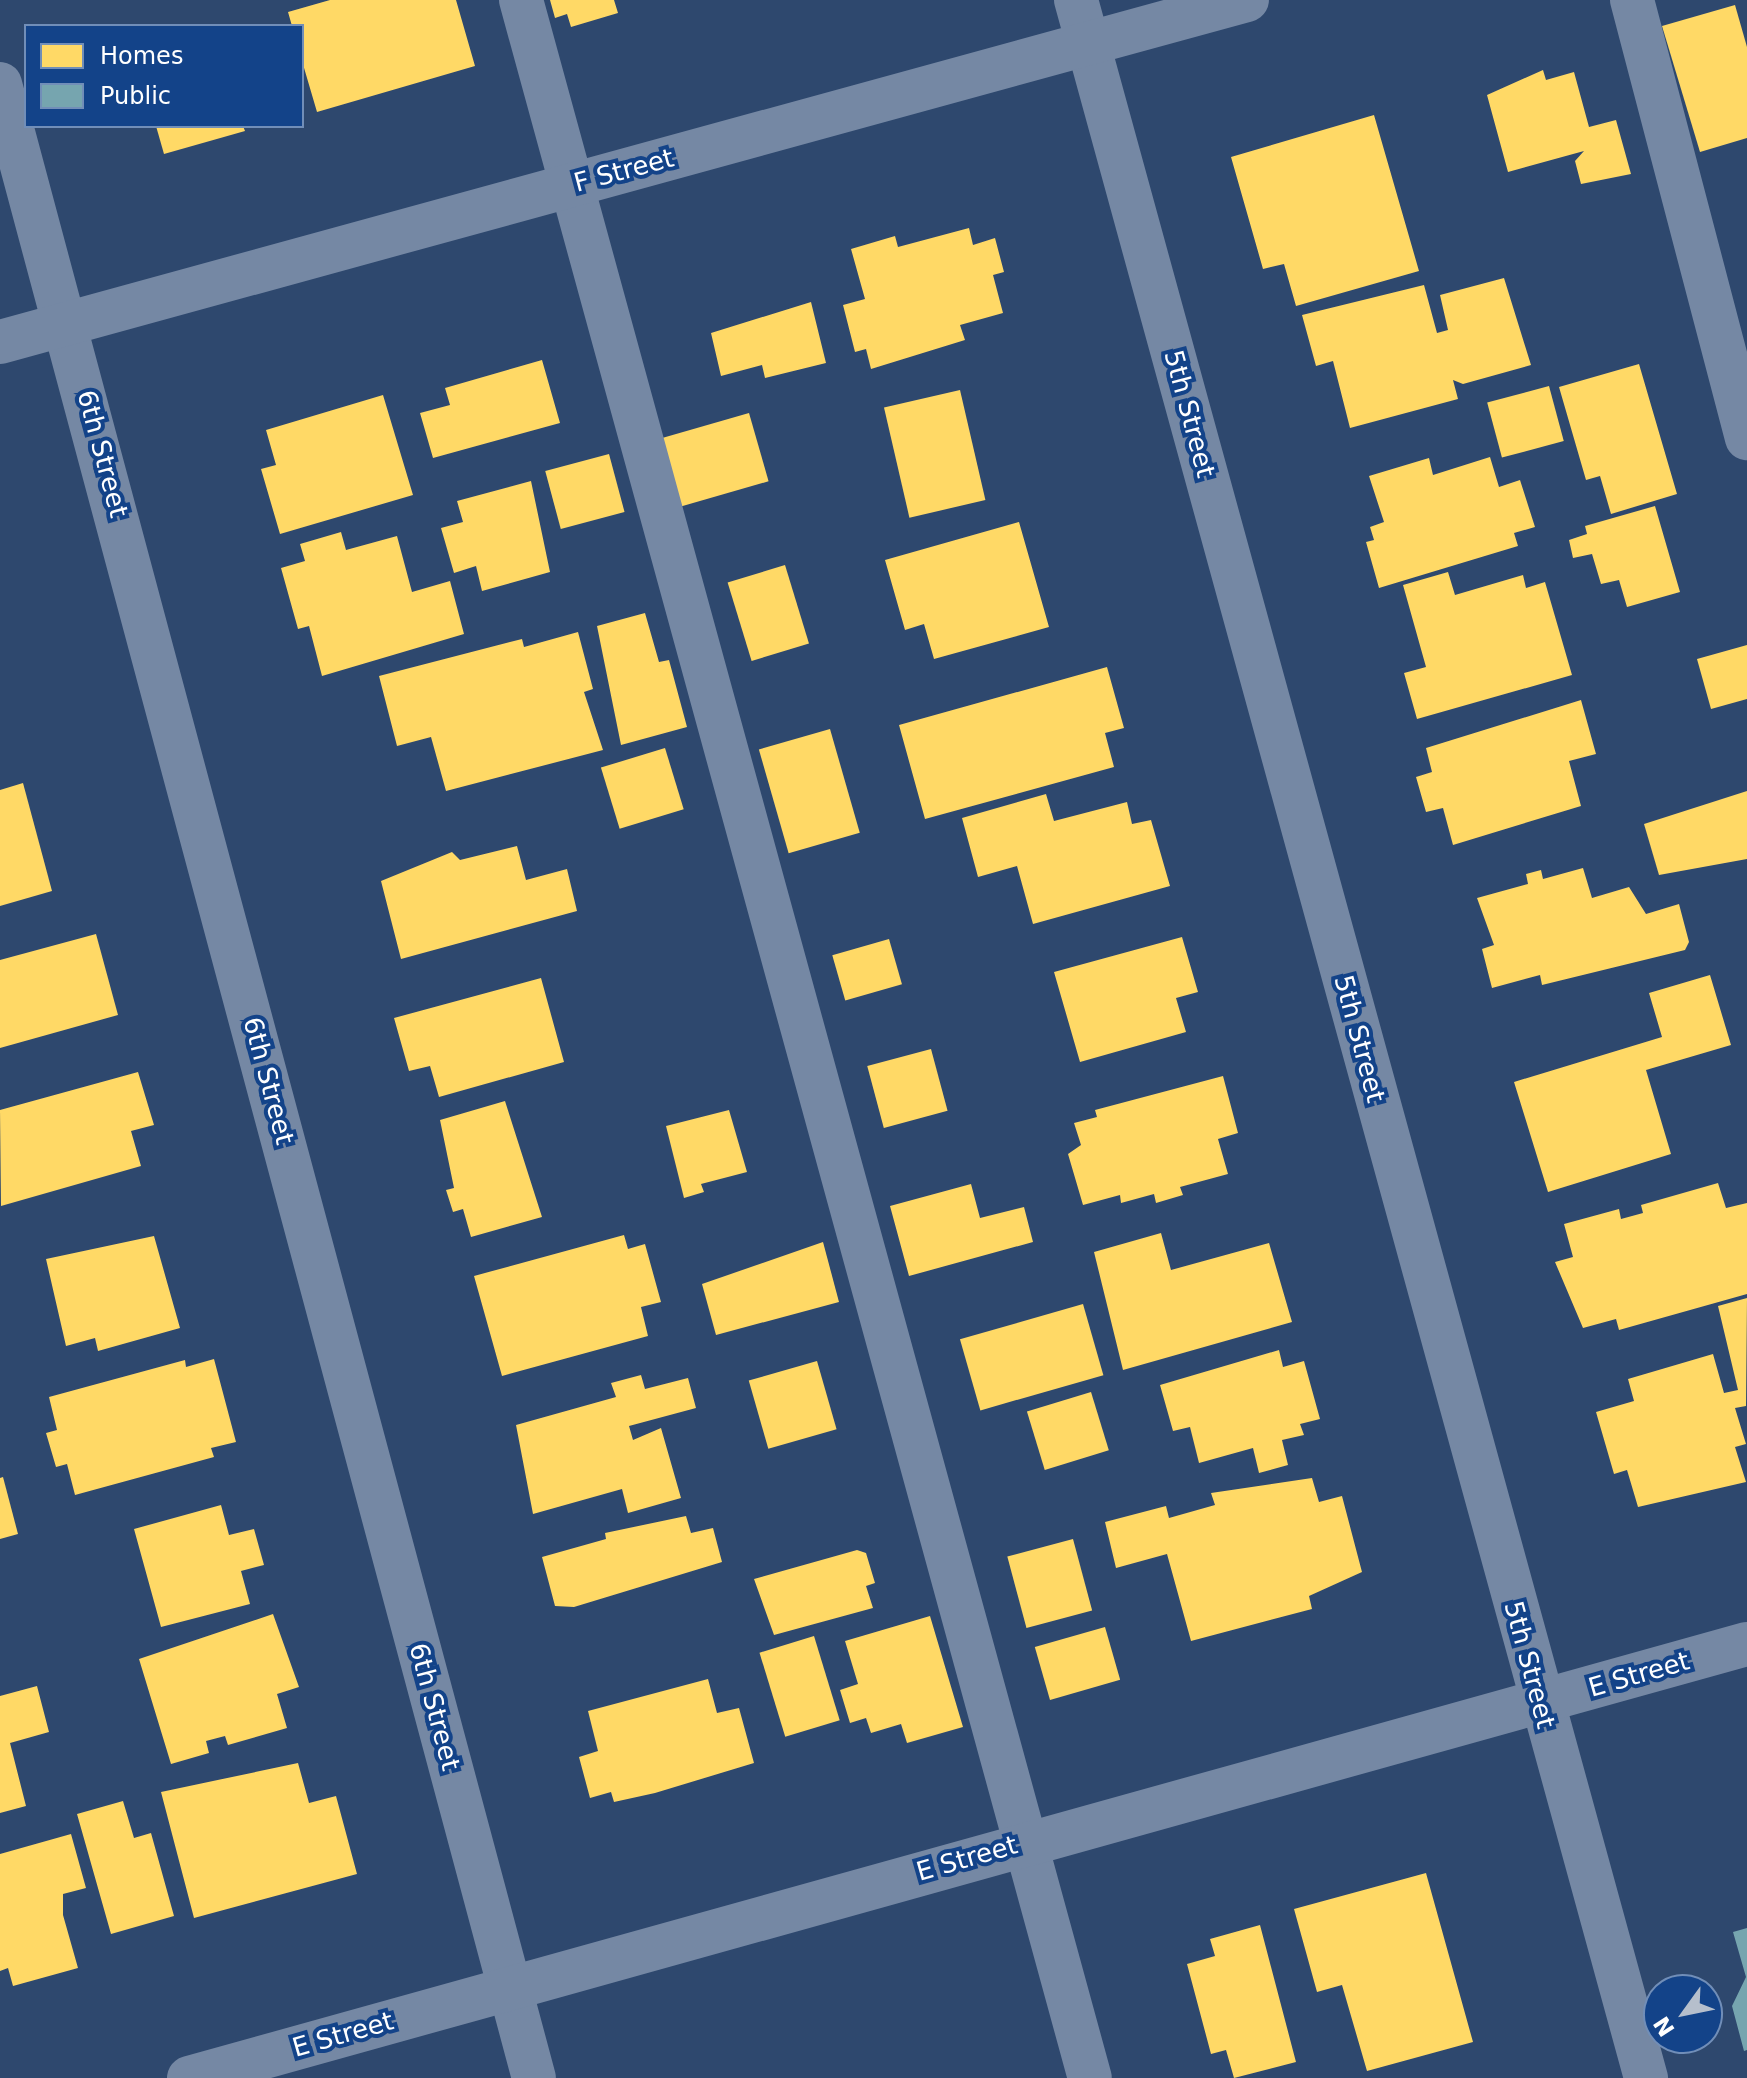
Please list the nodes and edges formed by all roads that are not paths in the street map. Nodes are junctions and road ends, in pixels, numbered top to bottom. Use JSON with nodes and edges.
{"nodes":[{"id":1,"x":521,"y":0,"type":"edge"},
{"id":2,"x":1076,"y":0,"type":"edge"},
{"id":3,"x":1247,"y":0,"type":"edge"},
{"id":4,"x":1632,"y":0,"type":"edge"},
{"id":5,"x":1088,"y":43,"type":"junction"},
{"id":6,"x":0,"y":84,"type":"edge"},
{"id":7,"x":572,"y":185,"type":"junction"},
{"id":8,"x":68,"y":323,"type":"junction"},
{"id":9,"x":0,"y":342,"type":"edge"},
{"id":10,"x":1747,"y":438,"type":"edge"},
{"id":11,"x":1747,"y":1644,"type":"edge"},
{"id":12,"x":1540,"y":1704,"type":"junction"},
{"id":13,"x":1024,"y":1843,"type":"junction"},
{"id":14,"x":508,"y":1988,"type":"junction"},
{"id":15,"x":189,"y":2078,"type":"edge"},
{"id":16,"x":534,"y":2078,"type":"edge"},
{"id":17,"x":1090,"y":2078,"type":"edge"},
{"id":18,"x":1646,"y":2078,"type":"edge"}],
"edges":[{"from":1,"to":7,"type":"street"},
{"from":2,"to":5,"type":"street","name":"5th Street"},
{"from":3,"to":5,"type":"street","name":"F Street"},
{"from":4,"to":10,"type":"street"},
{"from":5,"to":7,"type":"street","name":"F Street"},
{"from":5,"to":12,"type":"street","name":"5th Street"},
{"from":6,"to":8,"type":"street","name":"6th Street"},
{"from":7,"to":8,"type":"street","name":"F Street"},
{"from":7,"to":13,"type":"street"},
{"from":8,"to":9,"type":"street","name":"F Street"},
{"from":8,"to":14,"type":"street","name":"6th Street"},
{"from":11,"to":12,"type":"street","name":"E Street"},
{"from":12,"to":13,"type":"street","name":"E Street"},
{"from":12,"to":18,"type":"street","name":"5th Street"},
{"from":13,"to":14,"type":"street","name":"E Street"},
{"from":13,"to":17,"type":"street"},
{"from":14,"to":15,"type":"street","name":"E Street"},
{"from":14,"to":16,"type":"street","name":"6th Street"}]}
